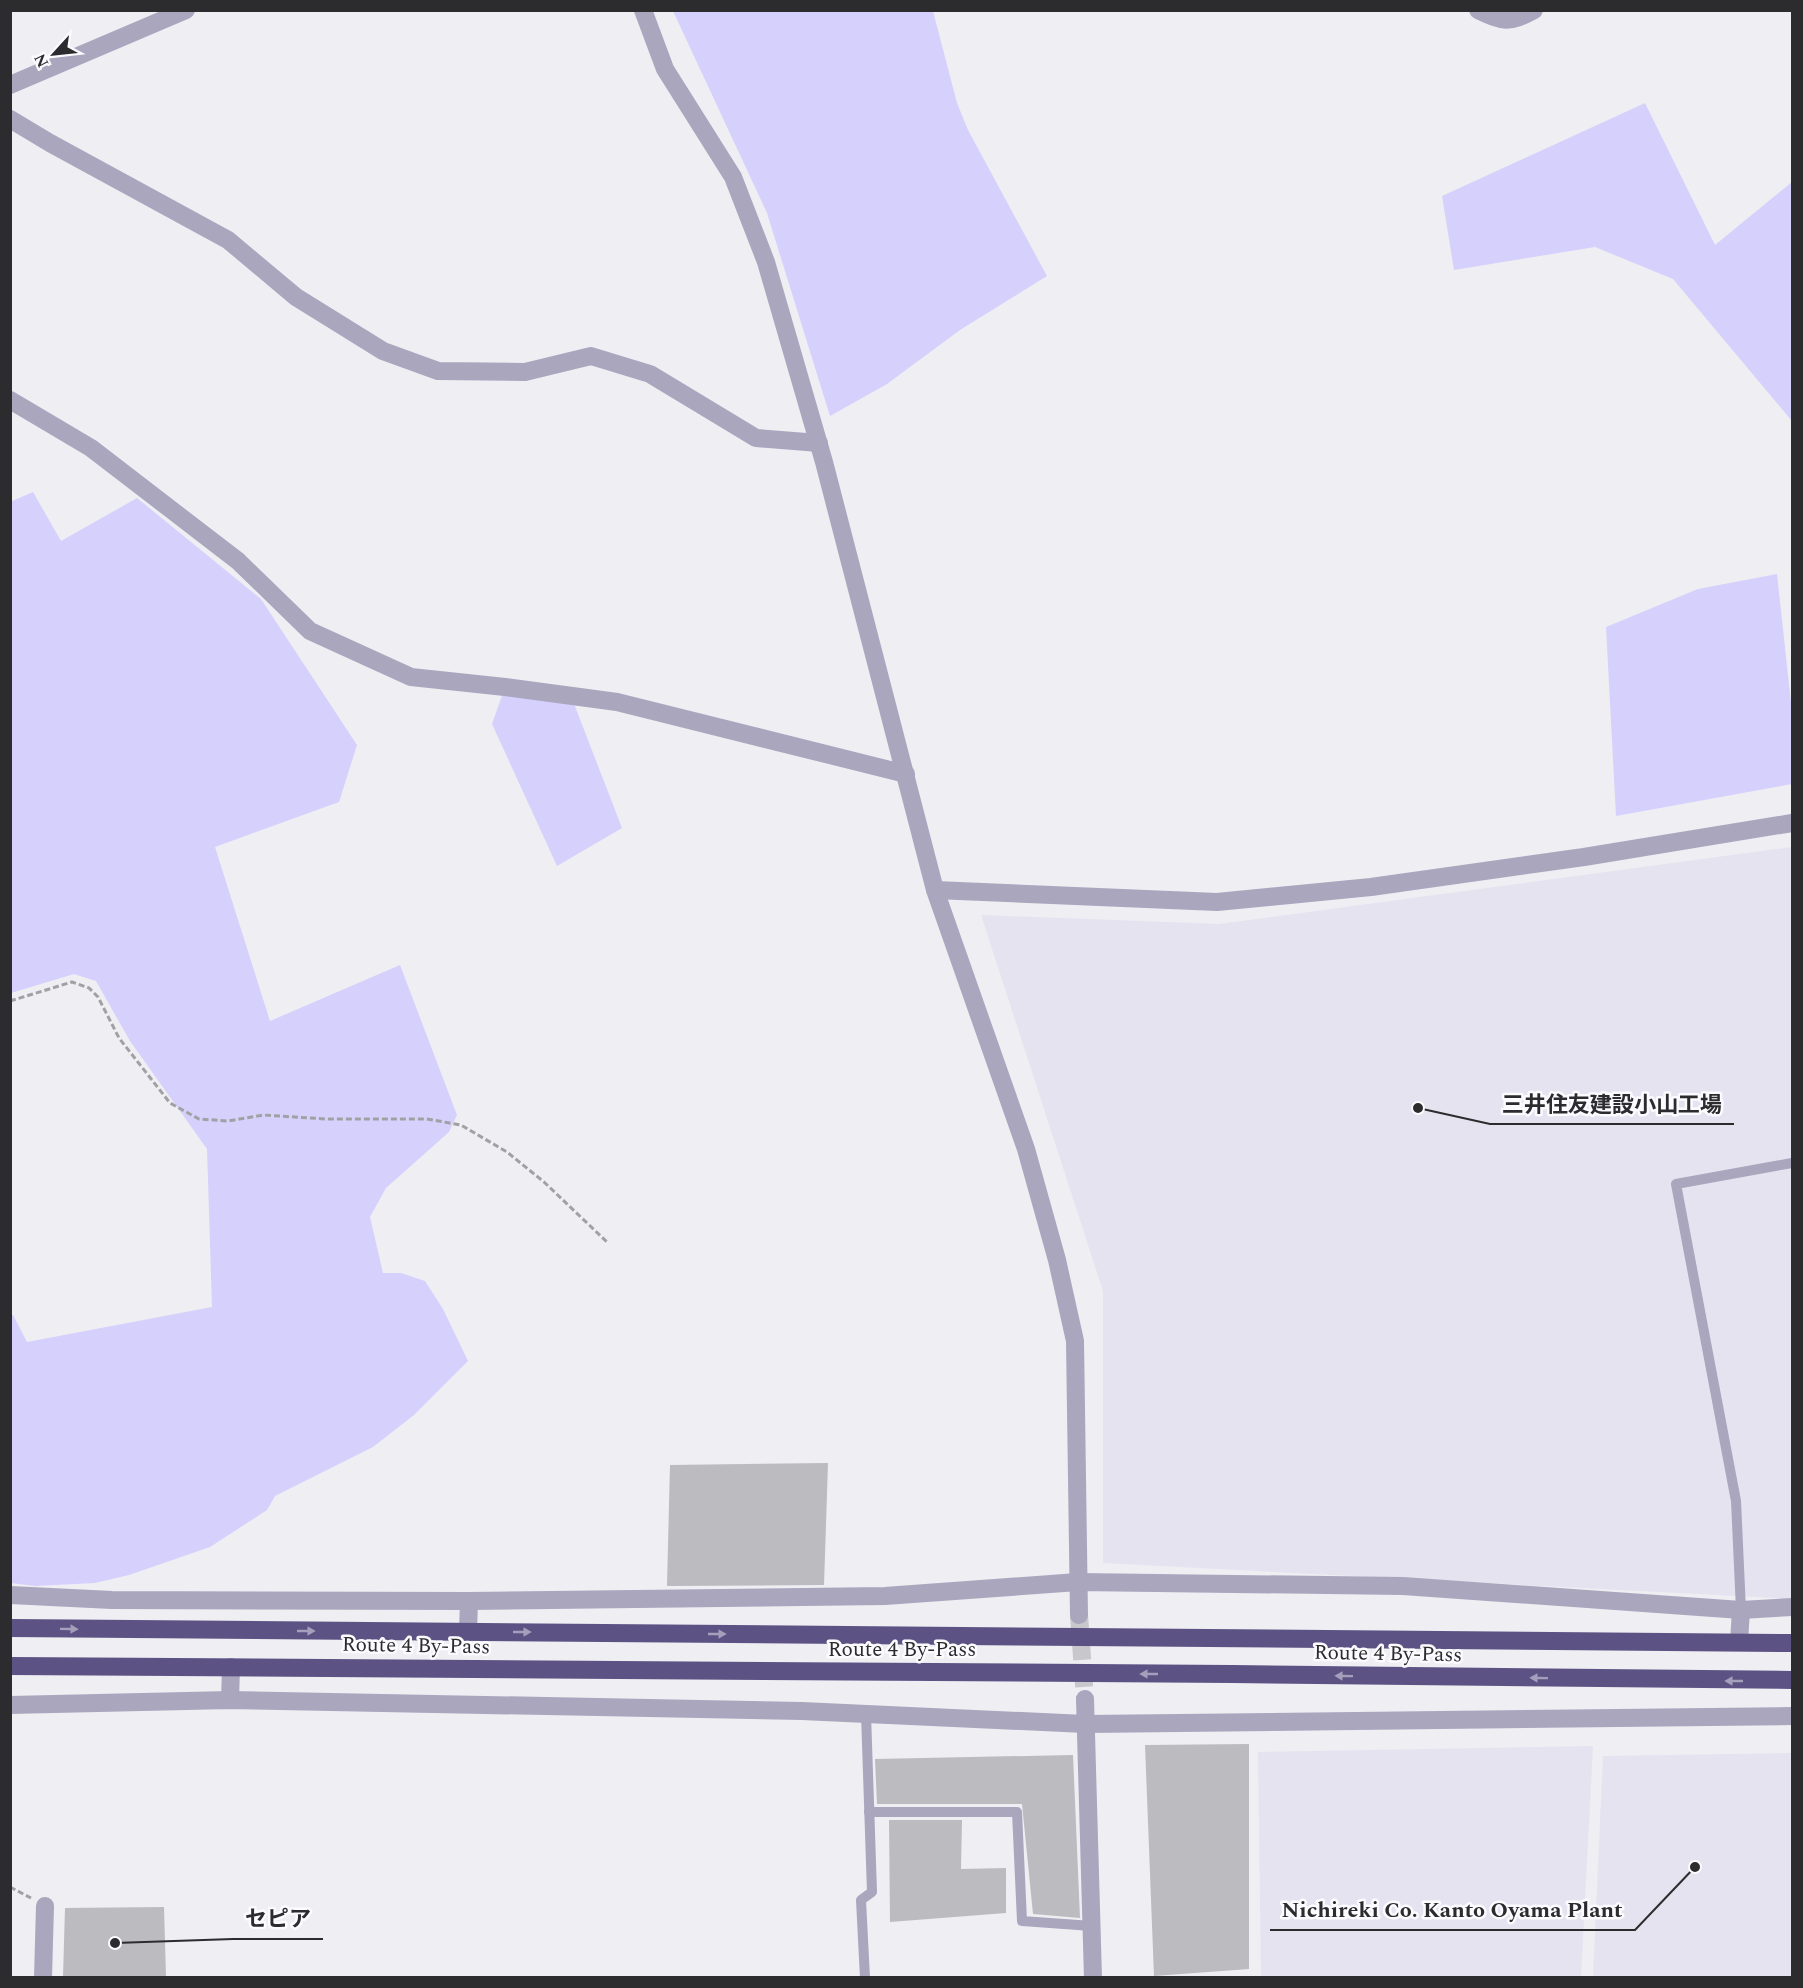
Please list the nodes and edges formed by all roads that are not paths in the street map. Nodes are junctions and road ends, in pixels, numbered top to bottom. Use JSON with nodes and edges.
{"nodes":[{"id":1,"x":186,"y":10,"type":"edge"},
{"id":2,"x":643,"y":10,"type":"edge"},
{"id":3,"x":1478,"y":10,"type":"edge"},
{"id":4,"x":1534,"y":10,"type":"edge"},
{"id":5,"x":1498,"y":15,"type":"edge"},
{"id":6,"x":10,"y":85,"type":"edge"},
{"id":7,"x":10,"y":119,"type":"edge"},
{"id":8,"x":10,"y":400,"type":"edge"},
{"id":9,"x":819,"y":443,"type":"junction"},
{"id":10,"x":906,"y":774,"type":"junction"},
{"id":11,"x":1792,"y":823,"type":"edge"},
{"id":12,"x":935,"y":890,"type":"junction"},
{"id":13,"x":1792,"y":1163,"type":"edge"},
{"id":14,"x":1078,"y":1582,"type":"junction"},
{"id":15,"x":10,"y":1595,"type":"edge"},
{"id":16,"x":280,"y":1600,"type":"junction"},
{"id":17,"x":469,"y":1601,"type":"junction"},
{"id":18,"x":1792,"y":1607,"type":"edge"},
{"id":19,"x":1741,"y":1610,"type":"junction"},
{"id":20,"x":1078,"y":1615,"type":"tunnel mouth"},
{"id":21,"x":10,"y":1628,"type":"edge"},
{"id":22,"x":279,"y":1631,"type":"junction"},
{"id":23,"x":468,"y":1632,"type":"junction"},
{"id":24,"x":1739,"y":1642,"type":"junction"},
{"id":25,"x":1792,"y":1643,"type":"edge"},
{"id":26,"x":10,"y":1666,"type":"edge"},
{"id":27,"x":231,"y":1667,"type":"junction"},
{"id":28,"x":1792,"y":1680,"type":"edge"},
{"id":29,"x":1085,"y":1699,"type":"tunnel mouth"},
{"id":30,"x":230,"y":1700,"type":"junction"},
{"id":31,"x":10,"y":1705,"type":"edge"},
{"id":32,"x":866,"y":1714,"type":"junction"},
{"id":33,"x":1792,"y":1716,"type":"edge"},
{"id":34,"x":1085,"y":1724,"type":"junction"},
{"id":35,"x":870,"y":1812,"type":"junction"},
{"id":36,"x":45,"y":1906,"type":"dead end"},
{"id":37,"x":1092,"y":1926,"type":"junction"},
{"id":38,"x":43,"y":1977,"type":"edge"},
{"id":39,"x":865,"y":1977,"type":"edge"},
{"id":40,"x":1093,"y":1977,"type":"edge"}],
"edges":[{"from":1,"to":6,"type":"street"},
{"from":2,"to":9,"type":"street"},
{"from":3,"to":5,"type":"street"},
{"from":4,"to":5,"type":"street"},
{"from":7,"to":9,"type":"street"},
{"from":8,"to":10,"type":"street"},
{"from":9,"to":10,"type":"street"},
{"from":10,"to":12,"type":"street"},
{"from":11,"to":12,"type":"street"},
{"from":12,"to":14,"type":"street"},
{"from":13,"to":19,"type":"lane"},
{"from":14,"to":17,"type":"street"},
{"from":14,"to":19,"type":"street"},
{"from":14,"to":20,"type":"street"},
{"from":15,"to":16,"type":"street"},
{"from":16,"to":17,"type":"street"},
{"from":16,"to":22,"type":"street"},
{"from":17,"to":23,"type":"street"},
{"from":18,"to":19,"type":"street"},
{"from":19,"to":24,"type":"street"},
{"from":21,"to":22,"type":"highway","name":"Route 4 By-Pass","one_way":true},
{"from":22,"to":23,"type":"highway","name":"Route 4 By-Pass","one_way":true},
{"from":23,"to":24,"type":"highway","name":"Route 4 By-Pass","one_way":true},
{"from":24,"to":25,"type":"highway","name":"Route 4 By-Pass"},
{"from":26,"to":27,"type":"highway","name":"Route 4 By-Pass"},
{"from":28,"to":27,"type":"highway","name":"Route 4 By-Pass","one_way":true},
{"from":27,"to":30,"type":"street"},
{"from":29,"to":34,"type":"street"},
{"from":30,"to":31,"type":"street"},
{"from":30,"to":32,"type":"street"},
{"from":32,"to":34,"type":"street"},
{"from":32,"to":35,"type":"lane"},
{"from":33,"to":34,"type":"street"},
{"from":34,"to":37,"type":"street"},
{"from":35,"to":37,"type":"lane"},
{"from":35,"to":39,"type":"lane"},
{"from":36,"to":38,"type":"street"},
{"from":37,"to":40,"type":"street"}]}
